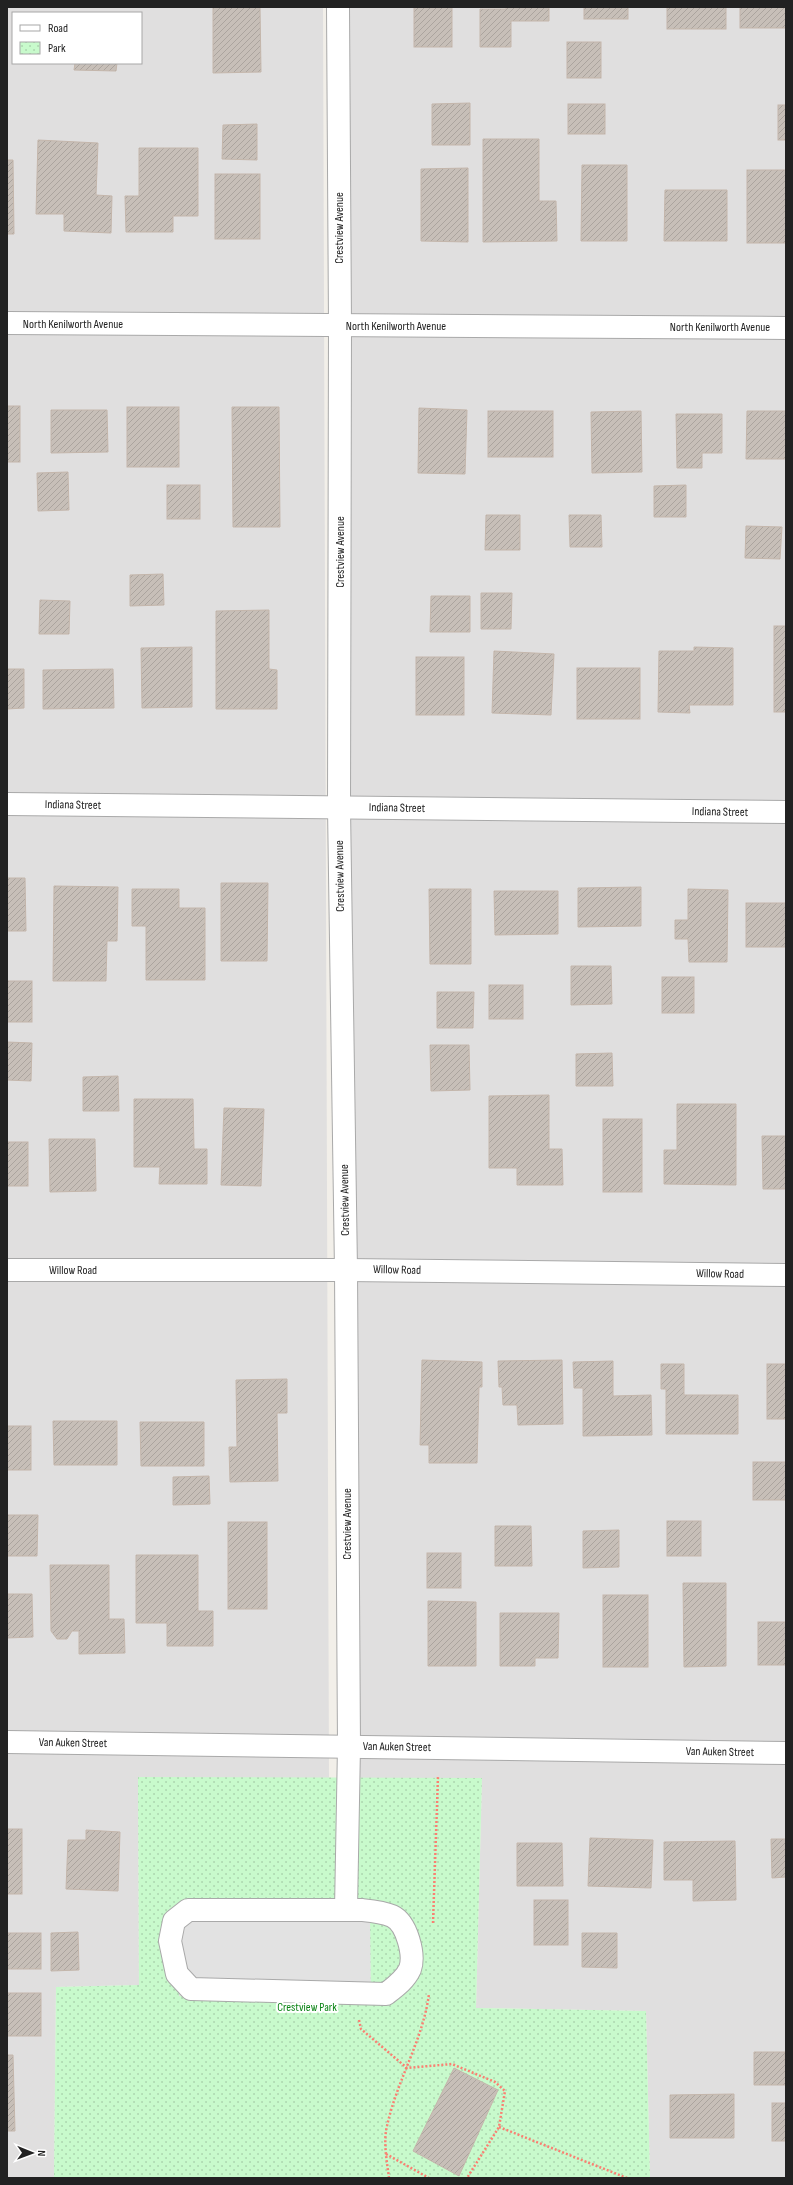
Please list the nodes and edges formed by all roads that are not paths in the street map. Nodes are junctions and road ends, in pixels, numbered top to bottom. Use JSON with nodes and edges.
{"nodes":[{"id":1,"x":338,"y":7,"type":"edge"},
{"id":2,"x":7,"y":323,"type":"edge"},
{"id":3,"x":340,"y":326,"type":"junction"},
{"id":4,"x":786,"y":328,"type":"edge"},
{"id":5,"x":7,"y":804,"type":"edge"},
{"id":6,"x":339,"y":808,"type":"junction"},
{"id":7,"x":786,"y":812,"type":"edge"},
{"id":8,"x":7,"y":1270,"type":"edge"},
{"id":9,"x":346,"y":1270,"type":"junction"},
{"id":10,"x":786,"y":1275,"type":"edge"},
{"id":11,"x":7,"y":1742,"type":"edge"},
{"id":12,"x":349,"y":1746,"type":"junction"},
{"id":13,"x":786,"y":1754,"type":"edge"},
{"id":14,"x":346,"y":1910,"type":"junction"}],
"edges":[{"from":1,"to":3,"type":"street","name":"Crestview Avenue"},
{"from":2,"to":3,"type":"street","name":"North Kenilworth Avenue"},
{"from":3,"to":4,"type":"street","name":"North Kenilworth Avenue"},
{"from":3,"to":6,"type":"street","name":"Crestview Avenue"},
{"from":5,"to":6,"type":"street","name":"Indiana Street"},
{"from":6,"to":7,"type":"street","name":"Indiana Street"},
{"from":6,"to":9,"type":"street","name":"Crestview Avenue"},
{"from":8,"to":9,"type":"street","name":"Willow Road"},
{"from":9,"to":10,"type":"street","name":"Willow Road"},
{"from":9,"to":12,"type":"street","name":"Crestview Avenue"},
{"from":11,"to":12,"type":"street","name":"Van Auken Street"},
{"from":12,"to":13,"type":"street","name":"Van Auken Street"},
{"from":12,"to":14,"type":"street","name":"Crestview Avenue"},
{"from":14,"to":14,"type":"street"}]}
